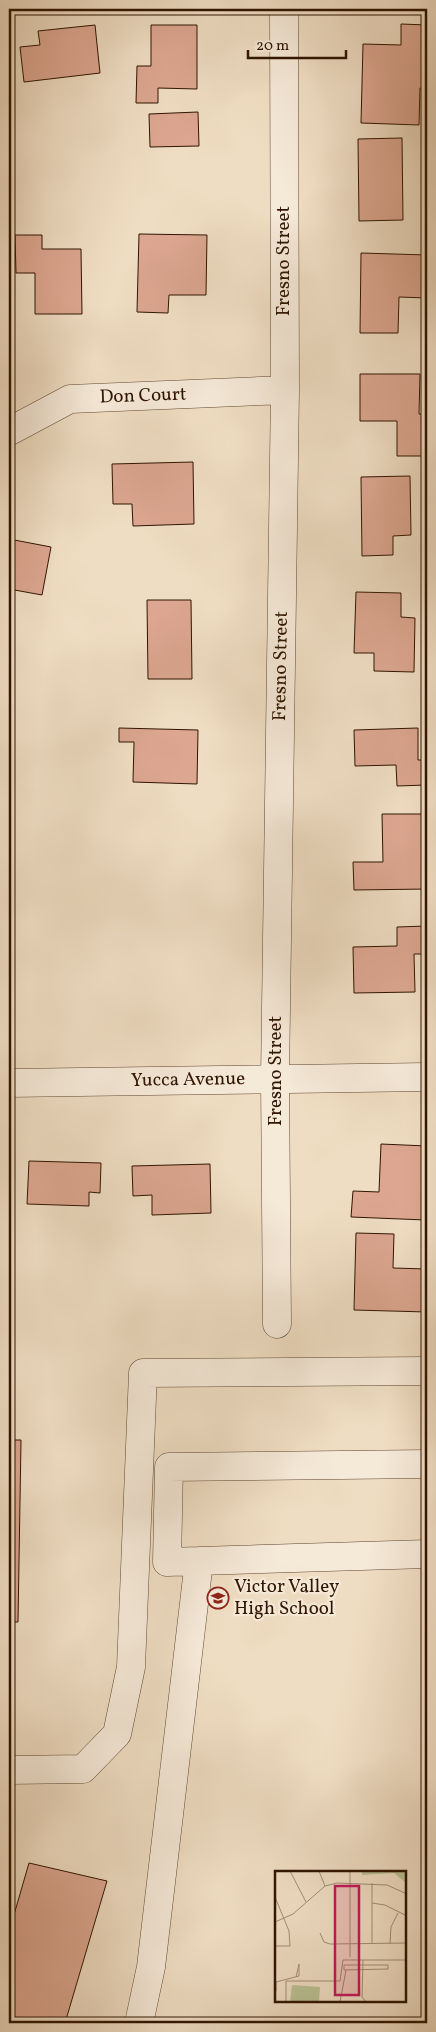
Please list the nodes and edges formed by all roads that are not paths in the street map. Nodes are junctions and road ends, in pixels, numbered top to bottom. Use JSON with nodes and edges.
{"nodes":[{"id":1,"x":284,"y":9,"type":"edge"},
{"id":2,"x":285,"y":390,"type":"junction"},
{"id":3,"x":10,"y":431,"type":"dead end"},
{"id":4,"x":427,"y":1077,"type":"edge"},
{"id":5,"x":275,"y":1078,"type":"junction"},
{"id":6,"x":9,"y":1082,"type":"edge"},
{"id":7,"x":277,"y":1324,"type":"dead end"},
{"id":8,"x":427,"y":1371,"type":"edge"},
{"id":9,"x":427,"y":1464,"type":"edge"},
{"id":10,"x":427,"y":1554,"type":"edge"},
{"id":11,"x":199,"y":1561,"type":"junction"},
{"id":12,"x":9,"y":1770,"type":"edge"},
{"id":13,"x":139,"y":2023,"type":"edge"}],
"edges":[{"from":1,"to":2,"type":"street","name":"Fresno Street"},
{"from":2,"to":3,"type":"street","name":"Don Court"},
{"from":2,"to":5,"type":"street","name":"Fresno Street"},
{"from":4,"to":5,"type":"street","name":"Yucca Avenue"},
{"from":5,"to":6,"type":"street","name":"Yucca Avenue"},
{"from":5,"to":7,"type":"street","name":"Fresno Street"},
{"from":8,"to":12,"type":"street"},
{"from":9,"to":11,"type":"street"},
{"from":10,"to":11,"type":"street"},
{"from":11,"to":13,"type":"street"}]}
